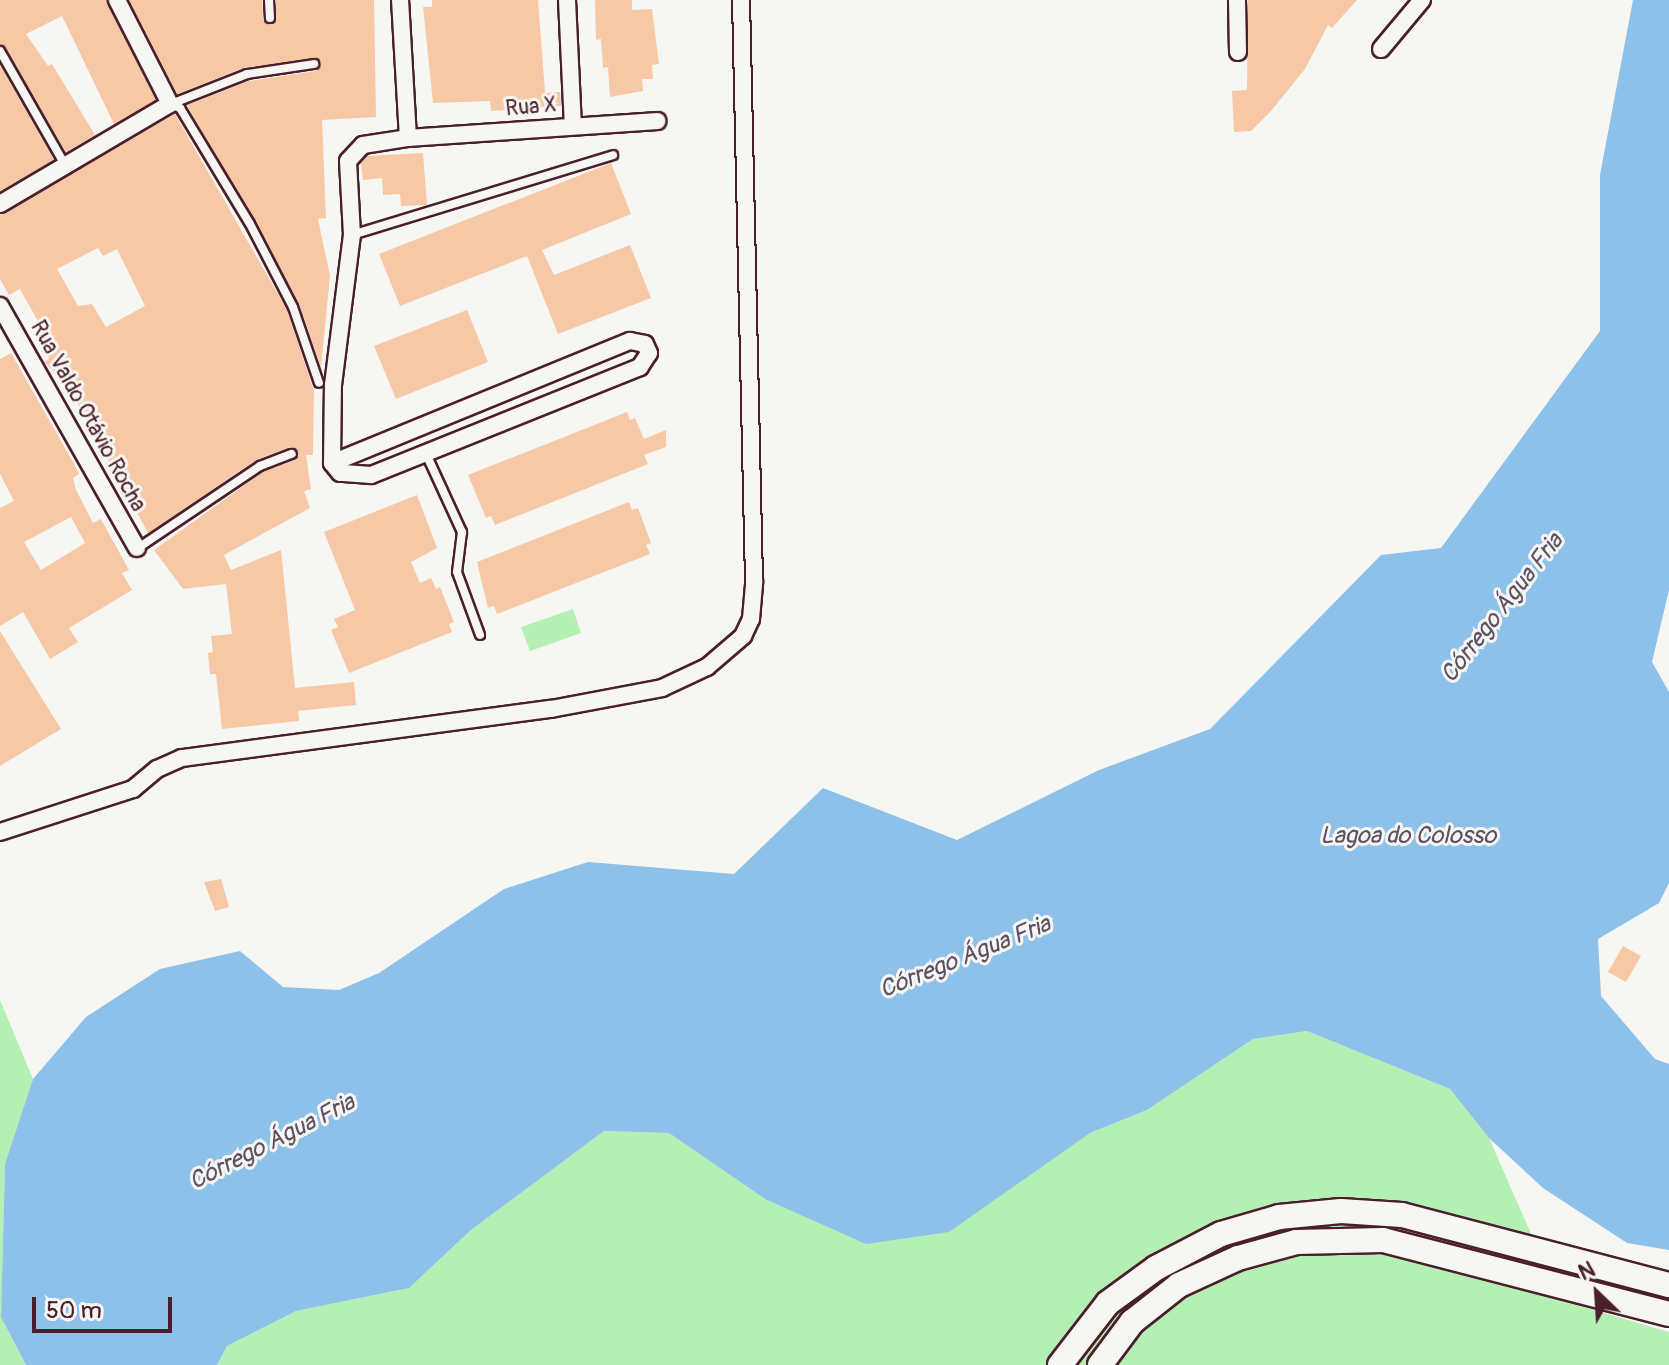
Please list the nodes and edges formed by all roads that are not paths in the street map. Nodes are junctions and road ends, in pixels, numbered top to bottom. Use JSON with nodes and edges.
{"nodes":[{"id":1,"x":117,"y":0,"type":"edge"},
{"id":2,"x":269,"y":0,"type":"edge"},
{"id":3,"x":400,"y":0,"type":"edge"},
{"id":4,"x":567,"y":0,"type":"edge"},
{"id":5,"x":741,"y":0,"type":"edge"},
{"id":6,"x":1237,"y":0,"type":"edge"},
{"id":7,"x":1422,"y":0,"type":"edge"},
{"id":8,"x":270,"y":18,"type":"dead end"},
{"id":9,"x":1381,"y":49,"type":"dead end"},
{"id":10,"x":0,"y":51,"type":"edge"},
{"id":11,"x":1238,"y":52,"type":"dead end"},
{"id":12,"x":314,"y":64,"type":"dead end"},
{"id":13,"x":170,"y":104,"type":"junction"},
{"id":14,"x":657,"y":121,"type":"dead end"},
{"id":15,"x":573,"y":125,"type":"junction"},
{"id":16,"x":408,"y":138,"type":"junction"},
{"id":17,"x":613,"y":155,"type":"dead end"},
{"id":18,"x":66,"y":167,"type":"junction"},
{"id":19,"x":0,"y":204,"type":"edge"},
{"id":20,"x":352,"y":235,"type":"junction"},
{"id":21,"x":0,"y":306,"type":"edge"},
{"id":22,"x":326,"y":384,"type":"junction"},
{"id":23,"x":292,"y":454,"type":"dead end"},
{"id":24,"x":427,"y":456,"type":"junction"},
{"id":25,"x":332,"y":463,"type":"junction"},
{"id":26,"x":137,"y":548,"type":"joint"},
{"id":27,"x":480,"y":635,"type":"dead end"},
{"id":28,"x":0,"y":832,"type":"edge"},
{"id":29,"x":1669,"y":1285,"type":"edge"},
{"id":30,"x":1669,"y":1314,"type":"edge"},
{"id":31,"x":1060,"y":1365,"type":"edge"},
{"id":32,"x":1100,"y":1365,"type":"edge"}],
"edges":[{"from":1,"to":13,"type":"street"},
{"from":2,"to":8,"type":"lane"},
{"from":3,"to":16,"type":"street"},
{"from":4,"to":15,"type":"street"},
{"from":5,"to":28,"type":"street"},
{"from":6,"to":11,"type":"street"},
{"from":7,"to":9,"type":"street"},
{"from":10,"to":18,"type":"lane"},
{"from":12,"to":13,"type":"lane"},
{"from":13,"to":18,"type":"street"},
{"from":13,"to":22,"type":"lane"},
{"from":14,"to":15,"type":"street","name":"Rua X"},
{"from":15,"to":16,"type":"street","name":"Rua X"},
{"from":16,"to":20,"type":"street","name":"Rua X"},
{"from":17,"to":20,"type":"lane"},
{"from":18,"to":19,"type":"street"},
{"from":20,"to":22,"type":"street"},
{"from":21,"to":26,"type":"street","name":"Rua Valdo Otávio Rocha"},
{"from":22,"to":25,"type":"street"},
{"from":23,"to":26,"type":"lane"},
{"from":24,"to":25,"type":"street"},
{"from":24,"to":25,"type":"street"},
{"from":24,"to":27,"type":"lane"},
{"from":29,"to":31,"type":"street"},
{"from":30,"to":32,"type":"street"}]}
